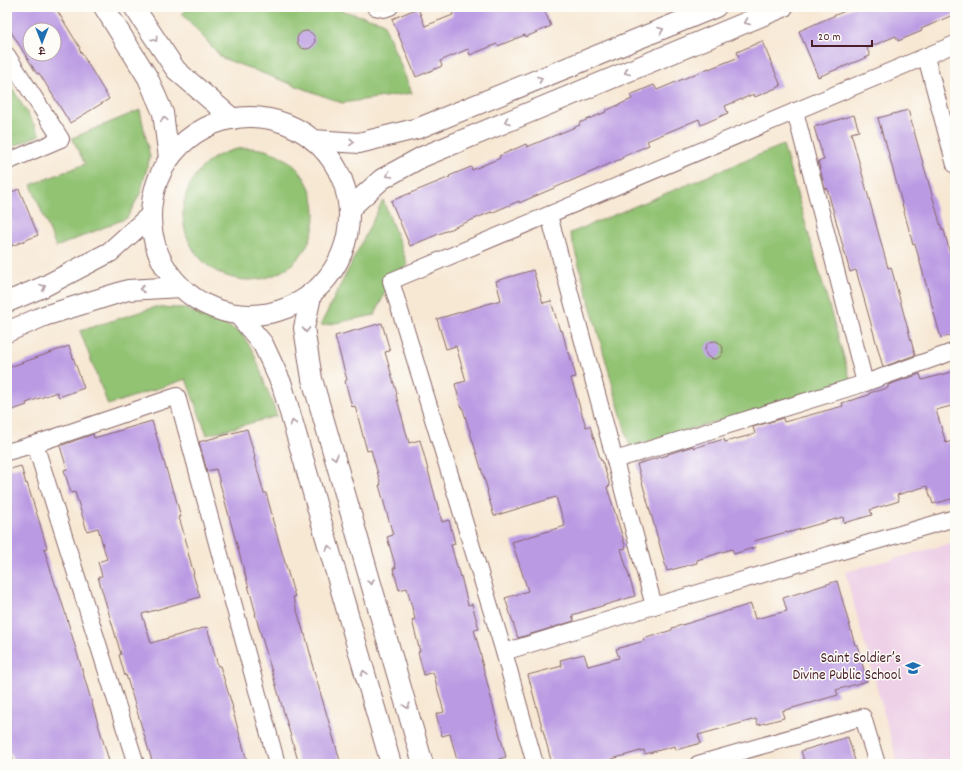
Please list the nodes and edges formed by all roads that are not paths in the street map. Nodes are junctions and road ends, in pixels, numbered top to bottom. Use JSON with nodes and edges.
{"nodes":[{"id":1,"x":104,"y":7,"type":"edge"},
{"id":2,"x":134,"y":7,"type":"edge"},
{"id":3,"x":375,"y":7,"type":"edge"},
{"id":4,"x":390,"y":7,"type":"edge"},
{"id":5,"x":716,"y":7,"type":"edge"},
{"id":6,"x":783,"y":7,"type":"edge"},
{"id":7,"x":955,"y":44,"type":"edge"},
{"id":8,"x":7,"y":55,"type":"edge"},
{"id":9,"x":926,"y":57,"type":"junction"},
{"id":10,"x":795,"y":112,"type":"junction"},
{"id":11,"x":233,"y":119,"type":"junction"},
{"id":12,"x":313,"y":140,"type":"junction"},
{"id":13,"x":169,"y":158,"type":"junction"},
{"id":14,"x":7,"y":162,"type":"edge"},
{"id":15,"x":955,"y":165,"type":"edge"},
{"id":16,"x":349,"y":209,"type":"junction"},
{"id":17,"x":549,"y":215,"type":"junction"},
{"id":18,"x":150,"y":216,"type":"junction"},
{"id":19,"x":180,"y":287,"type":"junction"},
{"id":20,"x":312,"y":292,"type":"junction"},
{"id":21,"x":7,"y":302,"type":"edge"},
{"id":22,"x":239,"y":315,"type":"junction"},
{"id":23,"x":7,"y":332,"type":"edge"},
{"id":24,"x":955,"y":352,"type":"edge"},
{"id":25,"x":865,"y":383,"type":"junction"},
{"id":26,"x":35,"y":444,"type":"junction"},
{"id":27,"x":7,"y":452,"type":"edge"},
{"id":28,"x":615,"y":460,"type":"junction"},
{"id":29,"x":955,"y":518,"type":"edge"},
{"id":30,"x":654,"y":606,"type":"junction"},
{"id":31,"x":504,"y":652,"type":"junction"},
{"id":32,"x":703,"y":763,"type":"edge"},
{"id":33,"x":136,"y":764,"type":"edge"},
{"id":34,"x":278,"y":764,"type":"edge"},
{"id":35,"x":391,"y":764,"type":"edge"},
{"id":36,"x":423,"y":764,"type":"edge"},
{"id":37,"x":535,"y":764,"type":"edge"},
{"id":38,"x":878,"y":764,"type":"edge"}],
"edges":[{"from":13,"to":1,"type":"street","one_way":true},
{"from":2,"to":11,"type":"street","one_way":true},
{"from":3,"to":4,"type":"street"},
{"from":12,"to":5,"type":"street","one_way":true},
{"from":6,"to":16,"type":"street","one_way":true},
{"from":7,"to":9,"type":"street"},
{"from":8,"to":14,"type":"street"},
{"from":9,"to":10,"type":"street"},
{"from":9,"to":15,"type":"street"},
{"from":10,"to":17,"type":"street"},
{"from":10,"to":25,"type":"street"},
{"from":11,"to":12,"type":"street"},
{"from":11,"to":13,"type":"street"},
{"from":12,"to":16,"type":"street"},
{"from":13,"to":18,"type":"street"},
{"from":16,"to":20,"type":"street"},
{"from":17,"to":28,"type":"street"},
{"from":17,"to":31,"type":"street"},
{"from":18,"to":19,"type":"street"},
{"from":21,"to":18,"type":"street","one_way":true},
{"from":19,"to":22,"type":"street"},
{"from":19,"to":23,"type":"street","one_way":true},
{"from":20,"to":22,"type":"street"},
{"from":20,"to":36,"type":"street","one_way":true},
{"from":35,"to":22,"type":"street","one_way":true},
{"from":24,"to":25,"type":"street"},
{"from":25,"to":28,"type":"street"},
{"from":26,"to":27,"type":"street"},
{"from":26,"to":33,"type":"street"},
{"from":26,"to":34,"type":"street"},
{"from":28,"to":30,"type":"street"},
{"from":29,"to":30,"type":"street"},
{"from":30,"to":31,"type":"street"},
{"from":31,"to":37,"type":"street"},
{"from":32,"to":38,"type":"street"}]}
